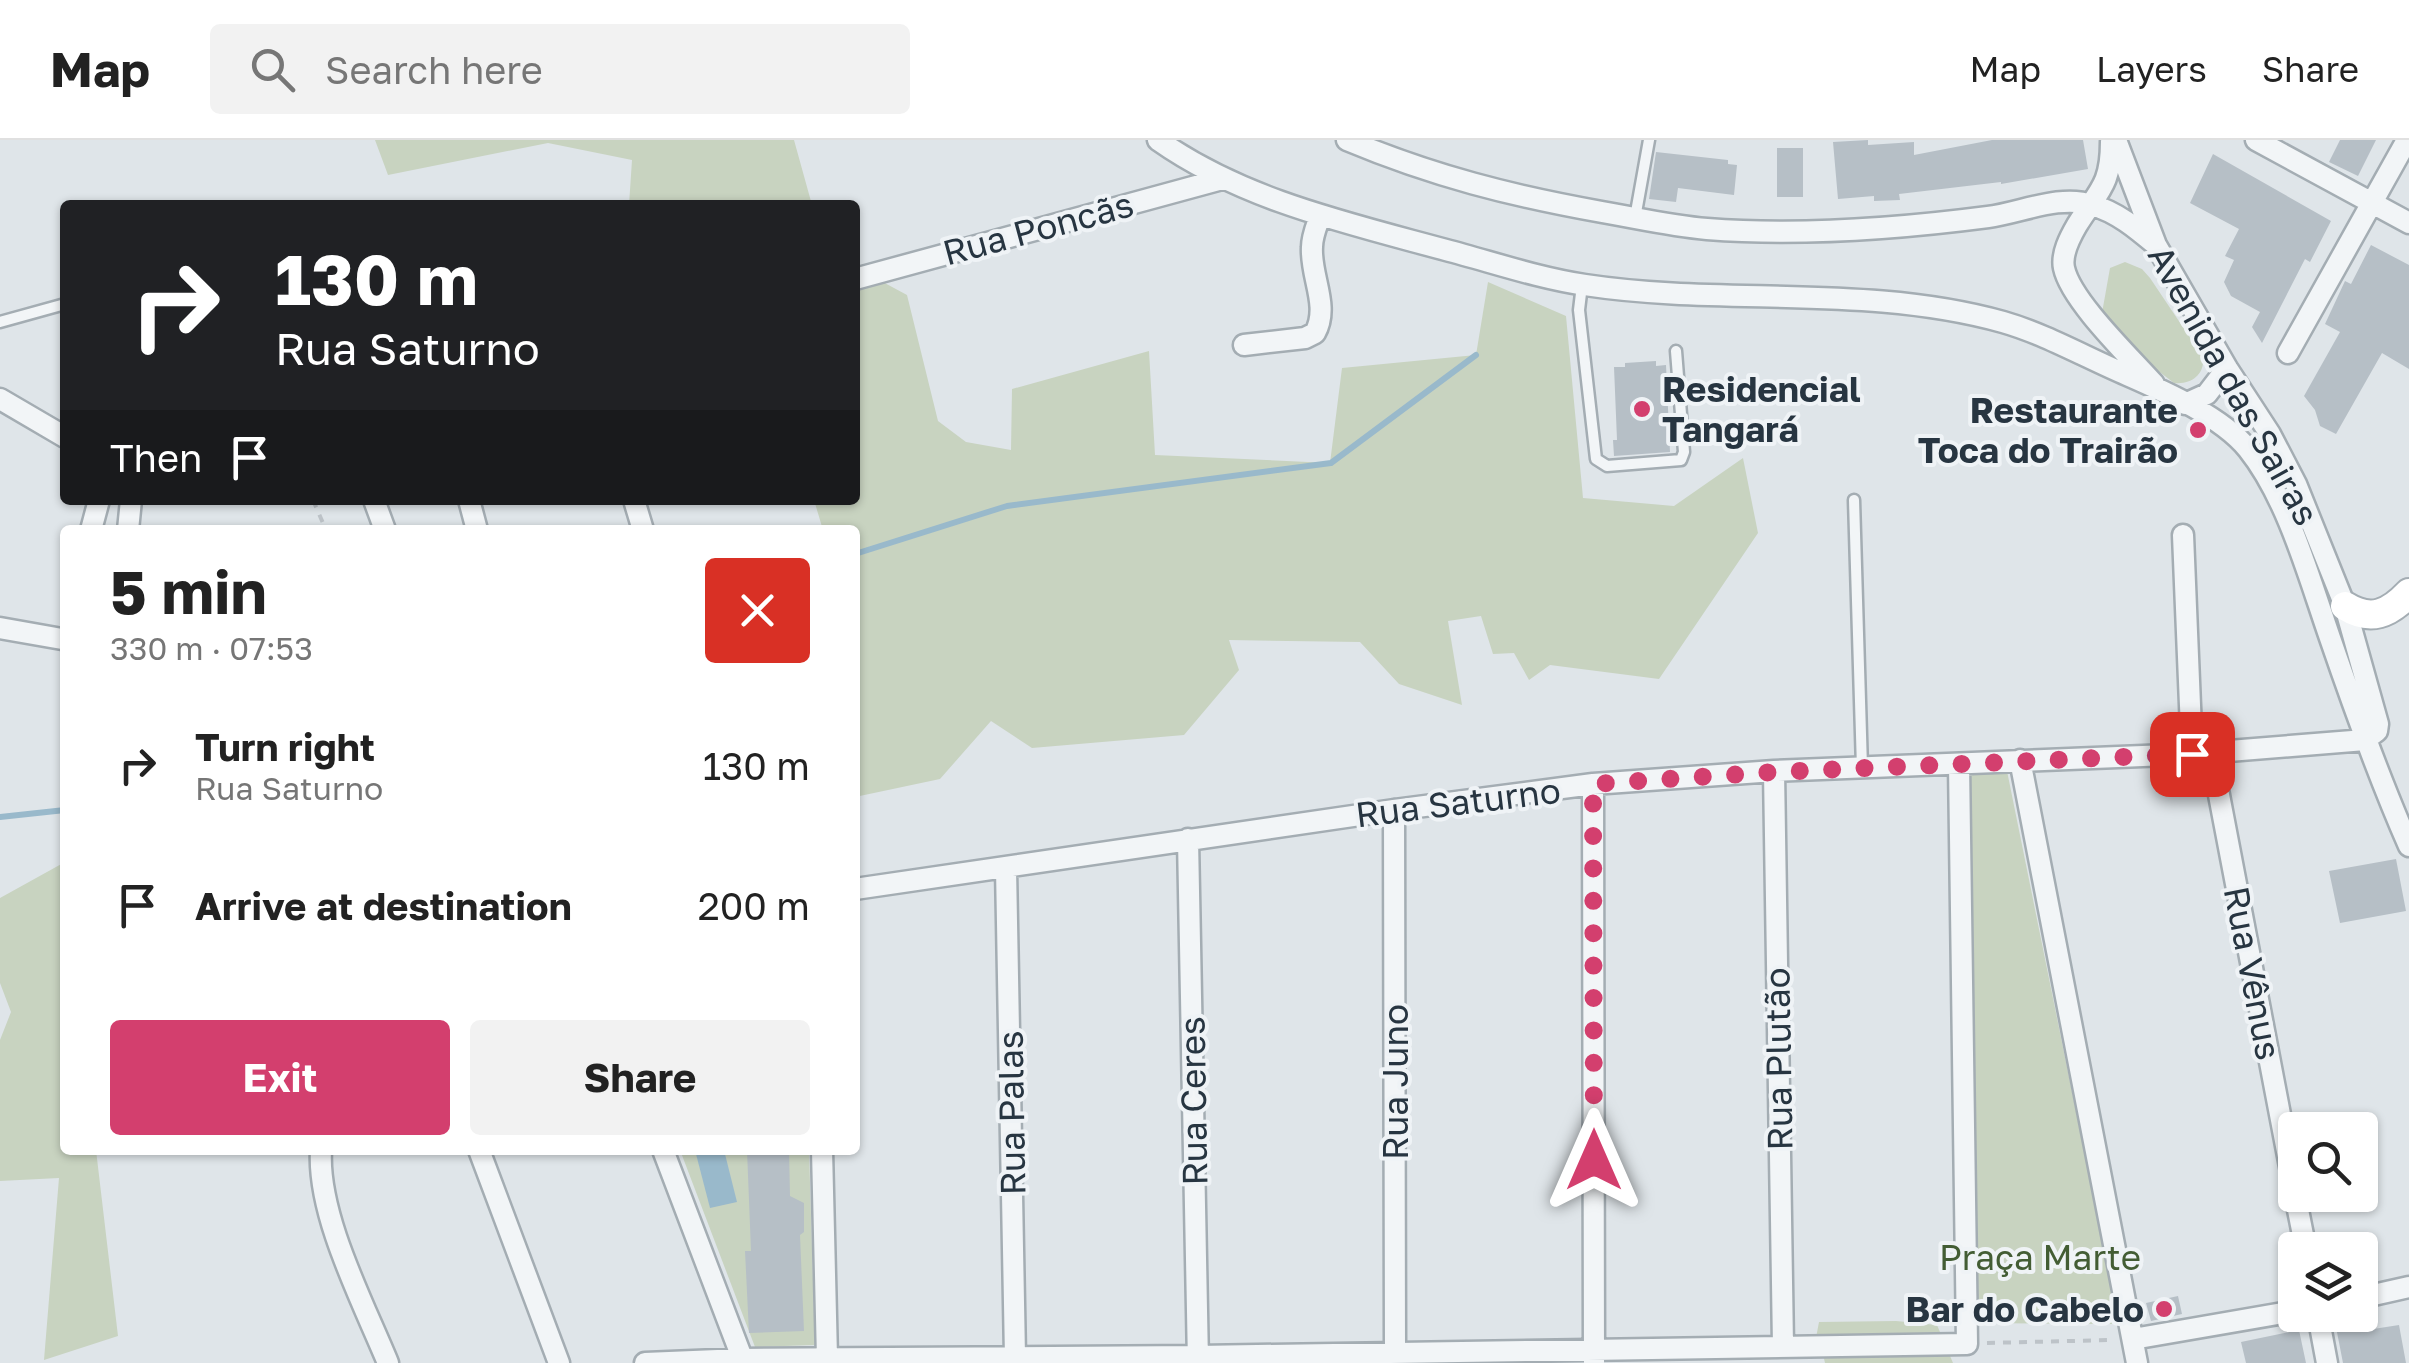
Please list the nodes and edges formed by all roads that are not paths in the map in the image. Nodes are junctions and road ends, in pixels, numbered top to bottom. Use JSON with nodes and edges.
{"nodes":[{"id":1,"x":1158,"y":140,"type":"edge"},
{"id":2,"x":1347,"y":140,"type":"edge"},
{"id":3,"x":1649,"y":140,"type":"edge"},
{"id":4,"x":2114,"y":140,"type":"edge"},
{"id":5,"x":2256,"y":140,"type":"edge"},
{"id":6,"x":2407,"y":140,"type":"edge"},
{"id":7,"x":1222,"y":179,"type":"junction"},
{"id":8,"x":2372,"y":203,"type":"junction"},
{"id":9,"x":2092,"y":204,"type":"junction"},
{"id":10,"x":1320,"y":216,"type":"junction"},
{"id":11,"x":1635,"y":218,"type":"junction"},
{"id":12,"x":2409,"y":223,"type":"edge"},
{"id":13,"x":2156,"y":245,"type":"junction"},
{"id":14,"x":860,"y":278,"type":"edge"},
{"id":15,"x":1582,"y":284,"type":"junction"},
{"id":16,"x":60,"y":305,"type":"edge"},
{"id":17,"x":0,"y":322,"type":"edge"},
{"id":18,"x":1244,"y":345,"type":"dead end"},
{"id":19,"x":1676,"y":351,"type":"dead end"},
{"id":20,"x":2288,"y":353,"type":"dead end"},
{"id":21,"x":2227,"y":368,"type":"junction"},
{"id":22,"x":2157,"y":388,"type":"junction"},
{"id":23,"x":0,"y":399,"type":"edge"},
{"id":24,"x":2186,"y":404,"type":"junction"},
{"id":25,"x":60,"y":434,"type":"edge"},
{"id":26,"x":1854,"y":500,"type":"dead end"},
{"id":27,"x":2183,"y":534,"type":"dead end"},
{"id":28,"x":2409,"y":593,"type":"edge"},
{"id":29,"x":2345,"y":606,"type":"junction"},
{"id":30,"x":0,"y":628,"type":"edge"},
{"id":31,"x":60,"y":634,"type":"edge"},
{"id":32,"x":2365,"y":740,"type":"junction"},
{"id":33,"x":2202,"y":754,"type":"junction"},
{"id":34,"x":2020,"y":760,"type":"junction"},
{"id":35,"x":1960,"y":764,"type":"junction"},
{"id":36,"x":1862,"y":768,"type":"junction"},
{"id":37,"x":1774,"y":772,"type":"junction"},
{"id":38,"x":1593,"y":784,"type":"junction"},
{"id":39,"x":1394,"y":810,"type":"junction"},
{"id":40,"x":1188,"y":839,"type":"junction"},
{"id":41,"x":2409,"y":846,"type":"edge"},
{"id":42,"x":1006,"y":868,"type":"junction"},
{"id":43,"x":860,"y":888,"type":"edge"},
{"id":44,"x":2278,"y":1114,"type":"edge"},
{"id":45,"x":320,"y":1155,"type":"edge"},
{"id":46,"x":481,"y":1155,"type":"edge"},
{"id":47,"x":665,"y":1155,"type":"edge"},
{"id":48,"x":822,"y":1155,"type":"edge"},
{"id":49,"x":2409,"y":1287,"type":"edge"},
{"id":50,"x":2378,"y":1294,"type":"edge"},
{"id":51,"x":2278,"y":1314,"type":"edge"},
{"id":52,"x":2321,"y":1332,"type":"edge"},
{"id":53,"x":2132,"y":1339,"type":"junction"},
{"id":54,"x":1783,"y":1346,"type":"junction"},
{"id":55,"x":1395,"y":1354,"type":"junction"},
{"id":56,"x":1594,"y":1356,"type":"edge"},
{"id":57,"x":827,"y":1358,"type":"junction"},
{"id":58,"x":1015,"y":1358,"type":"junction"},
{"id":59,"x":1198,"y":1360,"type":"edge"},
{"id":60,"x":743,"y":1361,"type":"edge"},
{"id":61,"x":388,"y":1363,"type":"edge"},
{"id":62,"x":560,"y":1363,"type":"edge"},
{"id":63,"x":645,"y":1363,"type":"edge"},
{"id":64,"x":2137,"y":1363,"type":"edge"},
{"id":65,"x":2327,"y":1363,"type":"edge"}],
"edges":[{"from":1,"to":7,"type":"street"},
{"from":2,"to":11,"type":"street"},
{"from":3,"to":11,"type":"lane"},
{"from":4,"to":9,"type":"street"},
{"from":4,"to":13,"type":"street","name":"Avenida das Sairas"},
{"from":5,"to":8,"type":"street"},
{"from":6,"to":8,"type":"street"},
{"from":7,"to":10,"type":"street"},
{"from":7,"to":14,"type":"street","name":"Rua Poncãs"},
{"from":8,"to":12,"type":"street"},
{"from":8,"to":20,"type":"street"},
{"from":9,"to":11,"type":"street"},
{"from":9,"to":13,"type":"street"},
{"from":9,"to":22,"type":"street"},
{"from":10,"to":15,"type":"street"},
{"from":10,"to":18,"type":"street"},
{"from":13,"to":21,"type":"street","name":"Avenida das Sairas"},
{"from":15,"to":19,"type":"lane"},
{"from":15,"to":22,"type":"street"},
{"from":16,"to":17,"type":"lane"},
{"from":21,"to":24,"type":"street"},
{"from":21,"to":29,"type":"street","name":"Avenida das Sairas"},
{"from":22,"to":24,"type":"street"},
{"from":23,"to":25,"type":"street"},
{"from":24,"to":32,"type":"street"},
{"from":26,"to":36,"type":"lane"},
{"from":27,"to":33,"type":"street","name":"Rua Vênus"},
{"from":28,"to":29,"type":"main road"},
{"from":29,"to":32,"type":"street","name":"Avenida das Sairas"},
{"from":30,"to":31,"type":"street"},
{"from":32,"to":33,"type":"street","name":"Rua Saturno"},
{"from":32,"to":41,"type":"street"},
{"from":33,"to":34,"type":"street","name":"Rua Saturno"},
{"from":33,"to":44,"type":"street","name":"Rua Vênus"},
{"from":34,"to":35,"type":"street","name":"Rua Saturno"},
{"from":34,"to":53,"type":"street"},
{"from":35,"to":36,"type":"street","name":"Rua Saturno"},
{"from":35,"to":54,"type":"street"},
{"from":36,"to":37,"type":"street","name":"Rua Saturno"},
{"from":37,"to":38,"type":"street","name":"Rua Saturno"},
{"from":37,"to":54,"type":"street","name":"Rua Plutão"},
{"from":38,"to":39,"type":"street","name":"Rua Saturno"},
{"from":38,"to":56,"type":"street"},
{"from":39,"to":40,"type":"street","name":"Rua Saturno"},
{"from":39,"to":55,"type":"street","name":"Rua Juno"},
{"from":40,"to":42,"type":"street","name":"Rua Saturno"},
{"from":40,"to":59,"type":"street","name":"Rua Ceres"},
{"from":42,"to":43,"type":"street","name":"Rua Saturno"},
{"from":42,"to":58,"type":"street","name":"Rua Palas"},
{"from":45,"to":61,"type":"street"},
{"from":46,"to":62,"type":"street"},
{"from":47,"to":60,"type":"street"},
{"from":48,"to":57,"type":"street"},
{"from":49,"to":50,"type":"street"},
{"from":51,"to":53,"type":"street"},
{"from":52,"to":65,"type":"street"},
{"from":53,"to":64,"type":"street"},
{"from":54,"to":56,"type":"street"},
{"from":55,"to":56,"type":"street"},
{"from":55,"to":59,"type":"street"},
{"from":57,"to":58,"type":"street"},
{"from":57,"to":60,"type":"street"},
{"from":58,"to":59,"type":"street"},
{"from":60,"to":63,"type":"street"}]}
